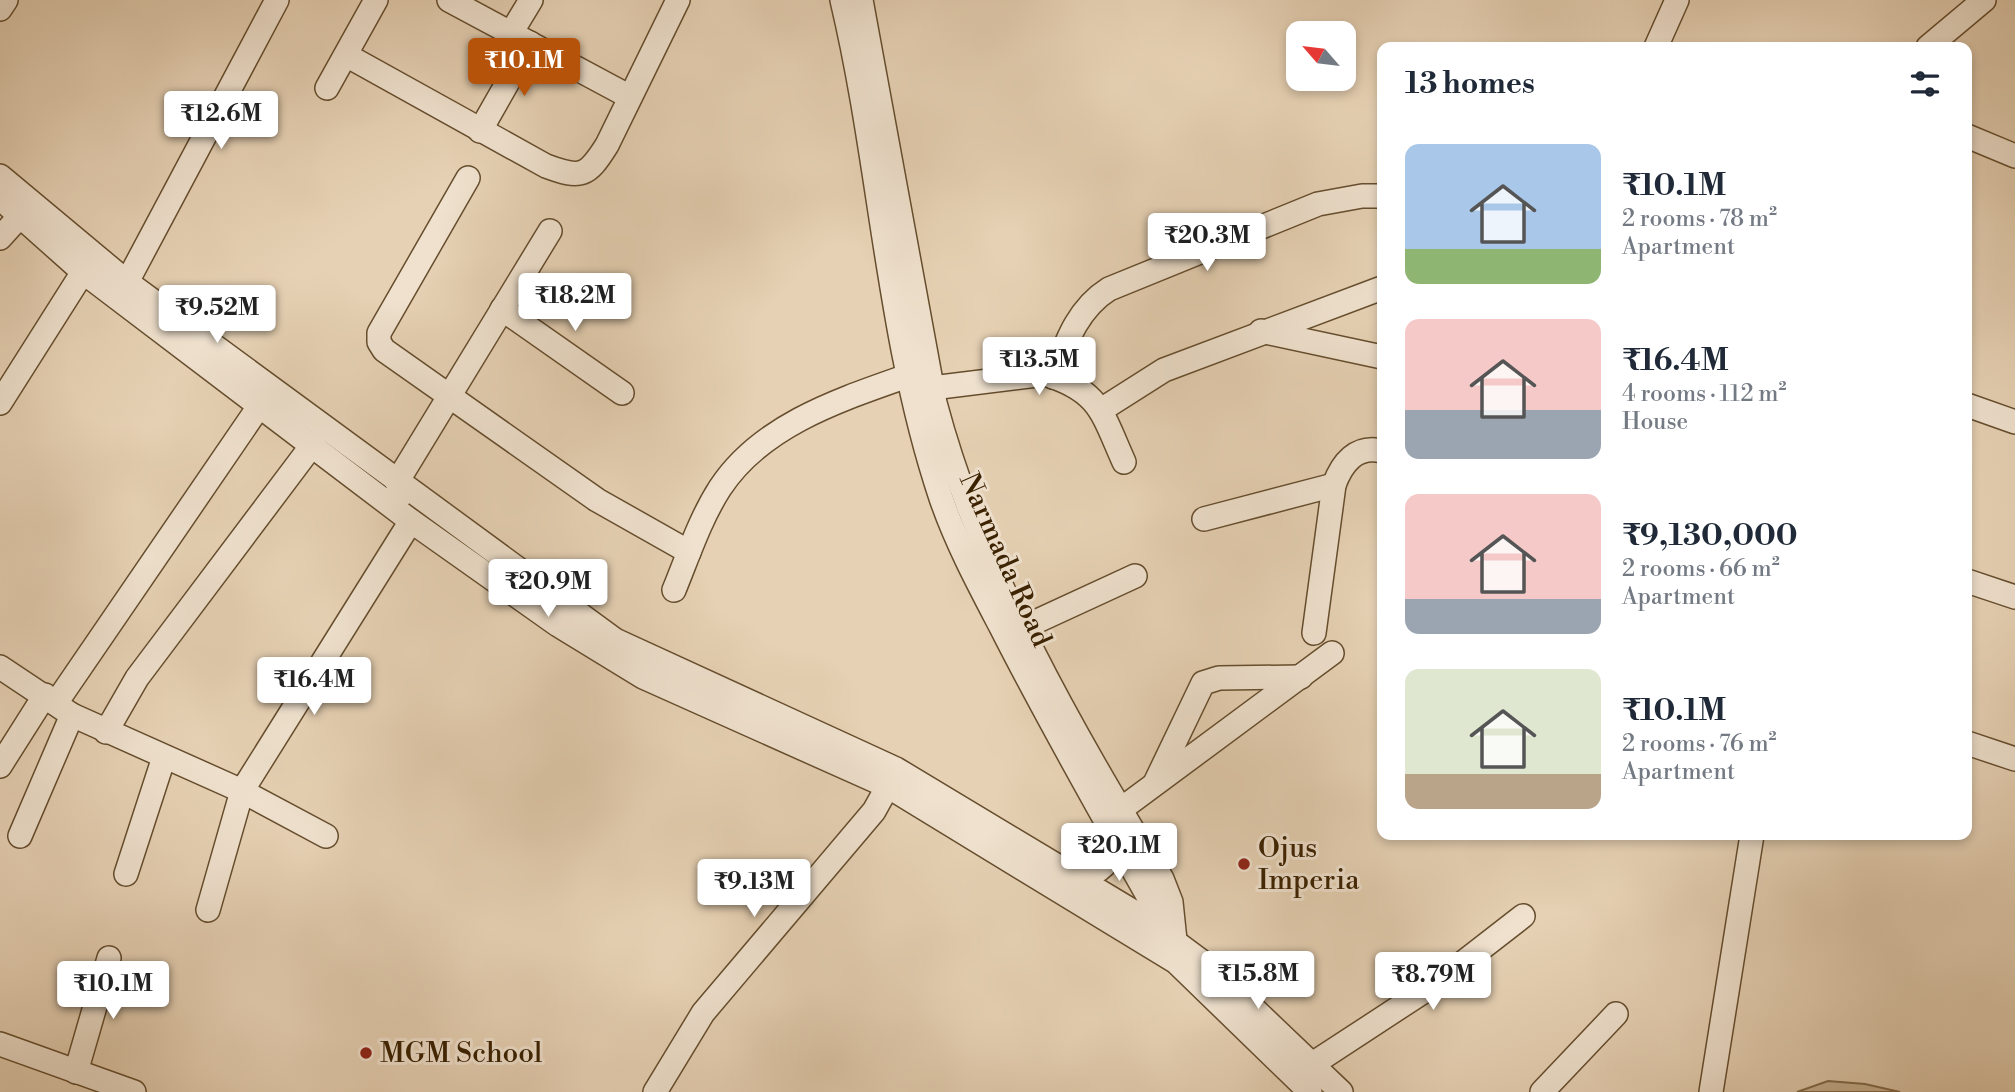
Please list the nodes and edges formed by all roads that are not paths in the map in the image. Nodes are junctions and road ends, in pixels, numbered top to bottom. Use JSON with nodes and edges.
{"nodes":[{"id":1,"x":6,"y":0,"type":"edge"},
{"id":2,"x":277,"y":0,"type":"edge"},
{"id":3,"x":376,"y":0,"type":"edge"},
{"id":4,"x":449,"y":0,"type":"edge"},
{"id":5,"x":531,"y":0,"type":"edge"},
{"id":6,"x":678,"y":0,"type":"edge"},
{"id":7,"x":842,"y":0,"type":"edge"},
{"id":8,"x":861,"y":0,"type":"edge"},
{"id":9,"x":1677,"y":0,"type":"edge"},
{"id":10,"x":1984,"y":0,"type":"edge"},
{"id":11,"x":477,"y":6,"type":"edge"},
{"id":12,"x":0,"y":9,"type":"edge"},
{"id":13,"x":520,"y":38,"type":"junction"},
{"id":14,"x":1658,"y":42,"type":"edge"},
{"id":15,"x":1934,"y":42,"type":"edge"},
{"id":16,"x":346,"y":55,"type":"junction"},
{"id":17,"x":327,"y":88,"type":"dead end"},
{"id":18,"x":630,"y":97,"type":"junction"},
{"id":19,"x":480,"y":131,"type":"junction"},
{"id":20,"x":1972,"y":138,"type":"edge"},
{"id":21,"x":2015,"y":156,"type":"edge"},
{"id":22,"x":0,"y":176,"type":"edge"},
{"id":23,"x":468,"y":178,"type":"dead end"},
{"id":24,"x":1377,"y":196,"type":"edge"},
{"id":25,"x":0,"y":198,"type":"edge"},
{"id":26,"x":20,"y":216,"type":"junction"},
{"id":27,"x":550,"y":231,"type":"dead end"},
{"id":28,"x":0,"y":238,"type":"edge"},
{"id":29,"x":83,"y":272,"type":"junction"},
{"id":30,"x":127,"y":282,"type":"junction"},
{"id":31,"x":1377,"y":290,"type":"edge"},
{"id":32,"x":502,"y":309,"type":"junction"},
{"id":33,"x":1261,"y":331,"type":"junction"},
{"id":34,"x":1377,"y":357,"type":"edge"},
{"id":35,"x":910,"y":375,"type":"junction"},
{"id":36,"x":1053,"y":377,"type":"junction"},
{"id":37,"x":932,"y":387,"type":"junction"},
{"id":38,"x":622,"y":393,"type":"dead end"},
{"id":39,"x":450,"y":394,"type":"junction"},
{"id":40,"x":0,"y":403,"type":"edge"},
{"id":41,"x":260,"y":405,"type":"junction"},
{"id":42,"x":1972,"y":407,"type":"edge"},
{"id":43,"x":1101,"y":410,"type":"junction"},
{"id":44,"x":2015,"y":422,"type":"edge"},
{"id":45,"x":313,"y":444,"type":"junction"},
{"id":46,"x":1377,"y":445,"type":"edge"},
{"id":47,"x":1124,"y":462,"type":"dead end"},
{"id":48,"x":397,"y":482,"type":"junction"},
{"id":49,"x":1334,"y":485,"type":"junction"},
{"id":50,"x":1204,"y":519,"type":"dead end"},
{"id":51,"x":411,"y":520,"type":"junction"},
{"id":52,"x":689,"y":552,"type":"junction"},
{"id":53,"x":1135,"y":576,"type":"dead end"},
{"id":54,"x":1972,"y":584,"type":"edge"},
{"id":55,"x":674,"y":590,"type":"dead end"},
{"id":56,"x":2015,"y":597,"type":"edge"},
{"id":57,"x":1020,"y":629,"type":"junction"},
{"id":58,"x":1314,"y":633,"type":"dead end"},
{"id":59,"x":1332,"y":653,"type":"dead end"},
{"id":60,"x":0,"y":667,"type":"edge"},
{"id":61,"x":1301,"y":677,"type":"junction"},
{"id":62,"x":57,"y":704,"type":"junction"},
{"id":63,"x":106,"y":732,"type":"junction"},
{"id":64,"x":1972,"y":745,"type":"edge"},
{"id":65,"x":164,"y":757,"type":"junction"},
{"id":66,"x":2015,"y":760,"type":"edge"},
{"id":67,"x":0,"y":766,"type":"edge"},
{"id":68,"x":893,"y":778,"type":"junction"},
{"id":69,"x":1155,"y":784,"type":"junction"},
{"id":70,"x":242,"y":791,"type":"junction"},
{"id":71,"x":1120,"y":810,"type":"junction"},
{"id":72,"x":20,"y":836,"type":"dead end"},
{"id":73,"x":326,"y":836,"type":"dead end"},
{"id":74,"x":1751,"y":840,"type":"edge"},
{"id":75,"x":1118,"y":843,"type":"junction"},
{"id":76,"x":125,"y":874,"type":"dead end"},
{"id":77,"x":1080,"y":879,"type":"junction"},
{"id":78,"x":208,"y":910,"type":"dead end"},
{"id":79,"x":1523,"y":916,"type":"dead end"},
{"id":80,"x":1167,"y":946,"type":"junction"},
{"id":81,"x":109,"y":958,"type":"dead end"},
{"id":82,"x":1616,"y":1014,"type":"dead end"},
{"id":83,"x":0,"y":1044,"type":"edge"},
{"id":84,"x":1311,"y":1065,"type":"junction"},
{"id":85,"x":82,"y":1080,"type":"edge"},
{"id":86,"x":134,"y":1092,"type":"edge"},
{"id":87,"x":655,"y":1092,"type":"edge"},
{"id":88,"x":1310,"y":1092,"type":"edge"},
{"id":89,"x":1341,"y":1092,"type":"edge"},
{"id":90,"x":1542,"y":1092,"type":"edge"},
{"id":91,"x":1711,"y":1092,"type":"edge"}],
"edges":[{"from":1,"to":12,"type":"street"},
{"from":2,"to":30,"type":"street"},
{"from":3,"to":16,"type":"street"},
{"from":4,"to":11,"type":"street"},
{"from":5,"to":13,"type":"street"},
{"from":6,"to":18,"type":"street"},
{"from":7,"to":35,"type":"street","name":"Narmada Road"},
{"from":8,"to":37,"type":"street"},
{"from":9,"to":14,"type":"street"},
{"from":10,"to":15,"type":"street"},
{"from":11,"to":13,"type":"street"},
{"from":13,"to":18,"type":"street"},
{"from":13,"to":19,"type":"street"},
{"from":16,"to":17,"type":"street"},
{"from":16,"to":19,"type":"street"},
{"from":18,"to":19,"type":"street"},
{"from":20,"to":21,"type":"street"},
{"from":22,"to":30,"type":"street"},
{"from":23,"to":39,"type":"street"},
{"from":24,"to":36,"type":"street"},
{"from":25,"to":26,"type":"street"},
{"from":26,"to":28,"type":"street"},
{"from":26,"to":29,"type":"street"},
{"from":27,"to":32,"type":"street"},
{"from":29,"to":40,"type":"street"},
{"from":29,"to":41,"type":"street"},
{"from":30,"to":48,"type":"street"},
{"from":31,"to":33,"type":"street"},
{"from":32,"to":38,"type":"street"},
{"from":32,"to":39,"type":"street"},
{"from":33,"to":34,"type":"street"},
{"from":33,"to":43,"type":"street"},
{"from":35,"to":52,"type":"street"},
{"from":35,"to":75,"type":"street","name":"Narmada Road"},
{"from":36,"to":37,"type":"street"},
{"from":36,"to":43,"type":"street"},
{"from":37,"to":57,"type":"street"},
{"from":39,"to":48,"type":"street"},
{"from":39,"to":52,"type":"street"},
{"from":41,"to":45,"type":"street"},
{"from":41,"to":62,"type":"street"},
{"from":42,"to":44,"type":"street"},
{"from":43,"to":47,"type":"street"},
{"from":45,"to":51,"type":"street"},
{"from":45,"to":63,"type":"street"},
{"from":46,"to":49,"type":"street"},
{"from":48,"to":51,"type":"street"},
{"from":48,"to":68,"type":"street"},
{"from":49,"to":50,"type":"street"},
{"from":49,"to":58,"type":"street"},
{"from":51,"to":68,"type":"street"},
{"from":51,"to":70,"type":"street"},
{"from":52,"to":55,"type":"street"},
{"from":53,"to":57,"type":"street"},
{"from":54,"to":56,"type":"street"},
{"from":57,"to":71,"type":"street"},
{"from":59,"to":61,"type":"street"},
{"from":60,"to":62,"type":"street"},
{"from":61,"to":69,"type":"street"},
{"from":61,"to":69,"type":"street"},
{"from":62,"to":63,"type":"street"},
{"from":62,"to":67,"type":"street"},
{"from":62,"to":72,"type":"street"},
{"from":63,"to":65,"type":"street"},
{"from":64,"to":66,"type":"street"},
{"from":65,"to":70,"type":"street"},
{"from":65,"to":76,"type":"street"},
{"from":68,"to":77,"type":"street"},
{"from":68,"to":80,"type":"street"},
{"from":68,"to":87,"type":"street"},
{"from":69,"to":71,"type":"street"},
{"from":70,"to":73,"type":"street"},
{"from":70,"to":78,"type":"street"},
{"from":71,"to":80,"type":"street"},
{"from":74,"to":91,"type":"street"},
{"from":75,"to":77,"type":"street"},
{"from":75,"to":80,"type":"street","name":"Narmada Road"},
{"from":77,"to":80,"type":"street"},
{"from":79,"to":84,"type":"street"},
{"from":80,"to":84,"type":"street"},
{"from":80,"to":88,"type":"street"},
{"from":81,"to":85,"type":"street"},
{"from":82,"to":90,"type":"street"},
{"from":83,"to":85,"type":"street"},
{"from":84,"to":89,"type":"street"},
{"from":85,"to":86,"type":"street"}]}
